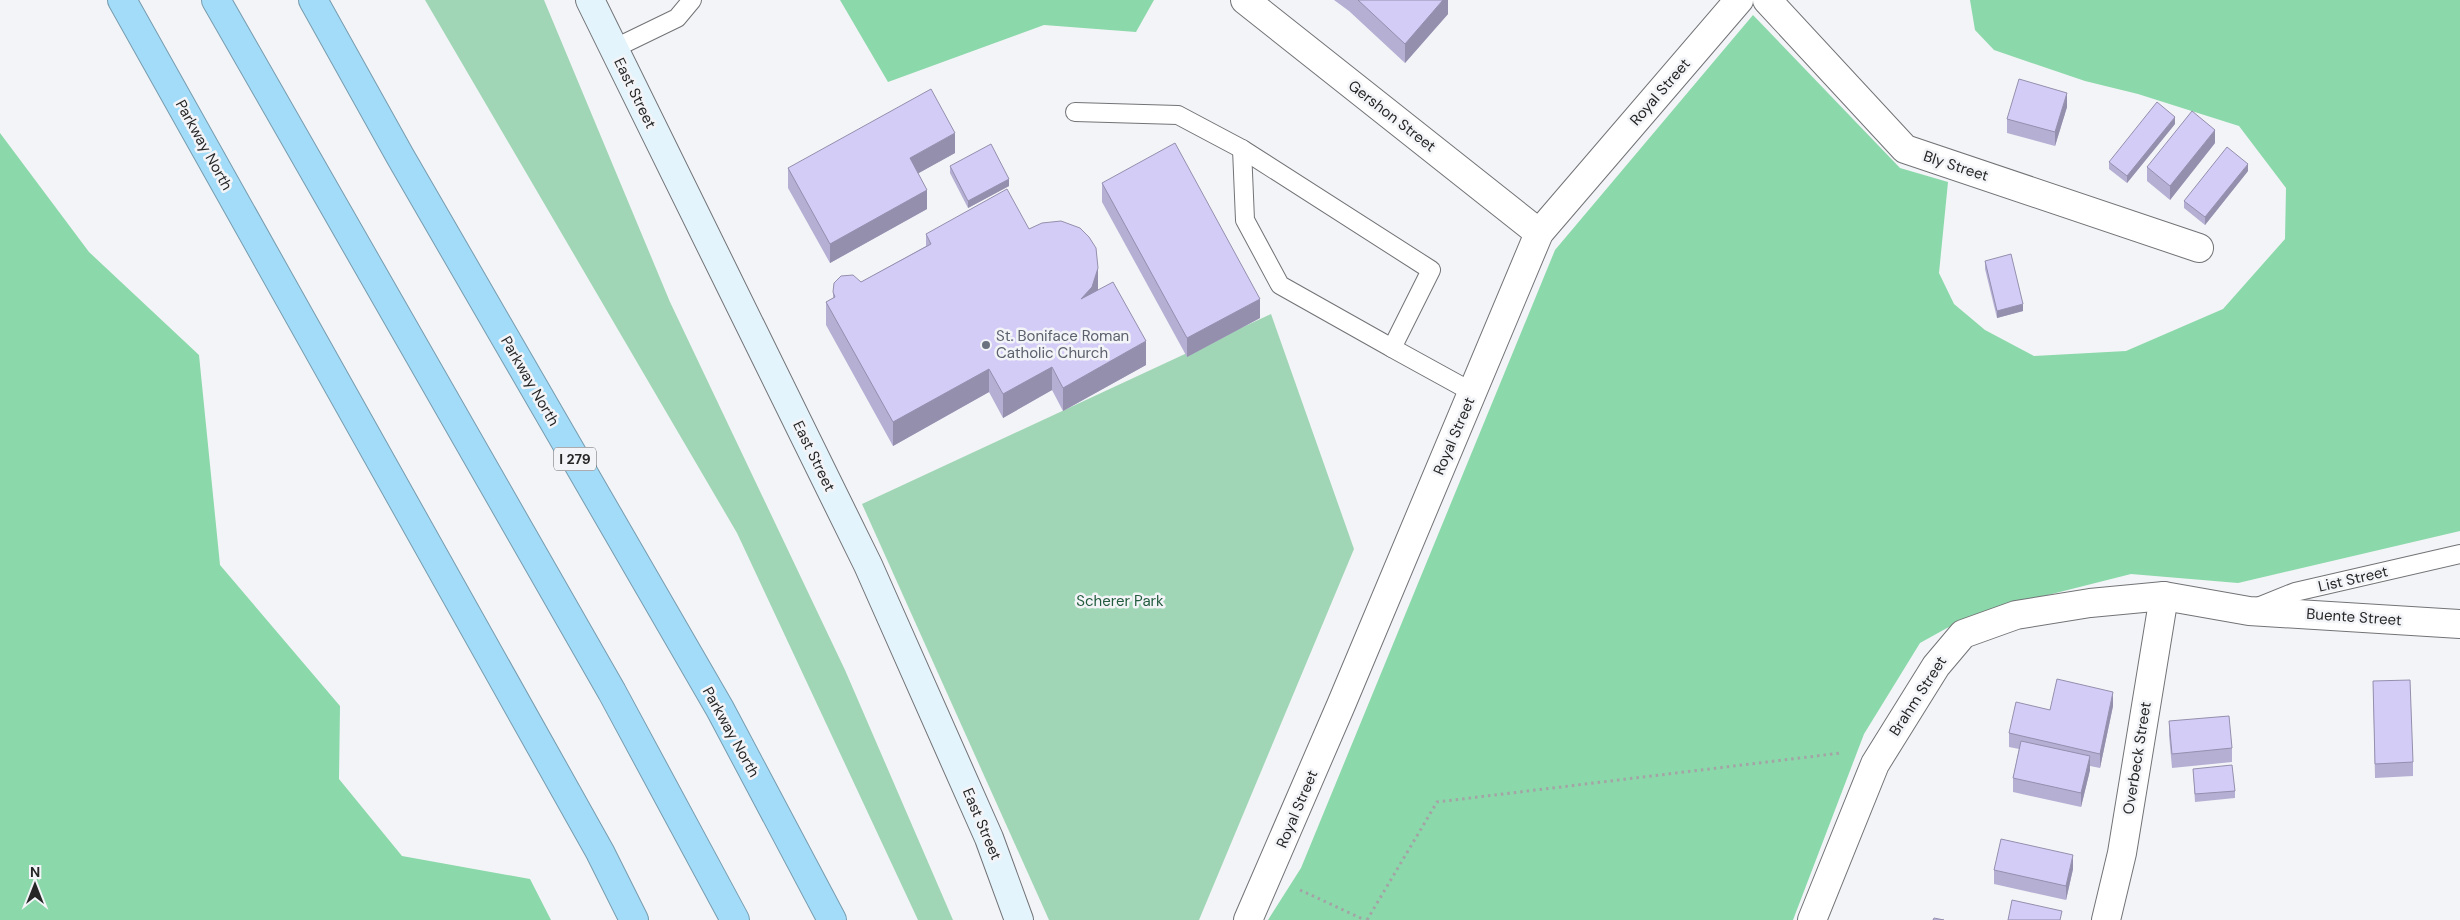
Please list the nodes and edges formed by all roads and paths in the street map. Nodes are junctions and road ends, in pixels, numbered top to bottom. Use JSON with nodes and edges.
{"nodes":[{"id":1,"x":122,"y":0,"type":"edge"},
{"id":2,"x":216,"y":0,"type":"edge"},
{"id":3,"x":312,"y":0,"type":"edge"},
{"id":4,"x":590,"y":0,"type":"edge"},
{"id":5,"x":692,"y":0,"type":"edge"},
{"id":6,"x":1245,"y":0,"type":"edge"},
{"id":7,"x":1739,"y":0,"type":"edge"},
{"id":8,"x":1767,"y":0,"type":"edge"},
{"id":9,"x":613,"y":49,"type":"junction"},
{"id":10,"x":1075,"y":112,"type":"dead end"},
{"id":11,"x":1242,"y":149,"type":"junction"},
{"id":12,"x":1539,"y":233,"type":"junction"},
{"id":13,"x":2199,"y":248,"type":"dead end"},
{"id":14,"x":1392,"y":348,"type":"junction"},
{"id":15,"x":1472,"y":392,"type":"junction"},
{"id":16,"x":2460,"y":554,"type":"edge"},
{"id":17,"x":2164,"y":596,"type":"junction"},
{"id":18,"x":2249,"y":611,"type":"junction"},
{"id":19,"x":2460,"y":624,"type":"edge"},
{"id":20,"x":1875,"y":764,"type":"junction"},
{"id":21,"x":1268,"y":876,"type":"junction"},
{"id":22,"x":634,"y":920,"type":"edge"},
{"id":23,"x":736,"y":920,"type":"edge"},
{"id":24,"x":832,"y":920,"type":"edge"},
{"id":25,"x":1018,"y":920,"type":"edge"},
{"id":26,"x":1248,"y":920,"type":"edge"},
{"id":27,"x":1366,"y":920,"type":"edge"},
{"id":28,"x":1812,"y":920,"type":"edge"},
{"id":29,"x":2106,"y":920,"type":"edge"}],
"edges":[{"from":1,"to":22,"type":"highway","name":"Parkway North"},
{"from":2,"to":23,"type":"highway"},
{"from":3,"to":24,"type":"highway","name":"Parkway North","number":"I 279"},
{"from":4,"to":9,"type":"main road","name":"East Street"},
{"from":5,"to":9,"type":"lane"},
{"from":6,"to":12,"type":"street","name":"Gershon Street"},
{"from":7,"to":12,"type":"street","name":"Royal Street"},
{"from":8,"to":13,"type":"street","name":"Bly Street"},
{"from":9,"to":25,"type":"main road","name":"East Street"},
{"from":10,"to":11,"type":"lane"},
{"from":11,"to":14,"type":"lane"},
{"from":11,"to":14,"type":"lane"},
{"from":12,"to":15,"type":"street","name":"Royal Street"},
{"from":14,"to":15,"type":"lane"},
{"from":15,"to":21,"type":"street","name":"Royal Street"},
{"from":16,"to":18,"type":"lane","name":"List Street"},
{"from":17,"to":18,"type":"street","name":"Brahm Street"},
{"from":17,"to":20,"type":"street","name":"Brahm Street"},
{"from":17,"to":29,"type":"street","name":"Overbeck Street"},
{"from":18,"to":19,"type":"street","name":"Buente Street"},
{"from":20,"to":27,"type":"path"},
{"from":20,"to":28,"type":"street","name":"Brahm Street"},
{"from":21,"to":26,"type":"street","name":"Royal Street"},
{"from":21,"to":27,"type":"path"}]}
